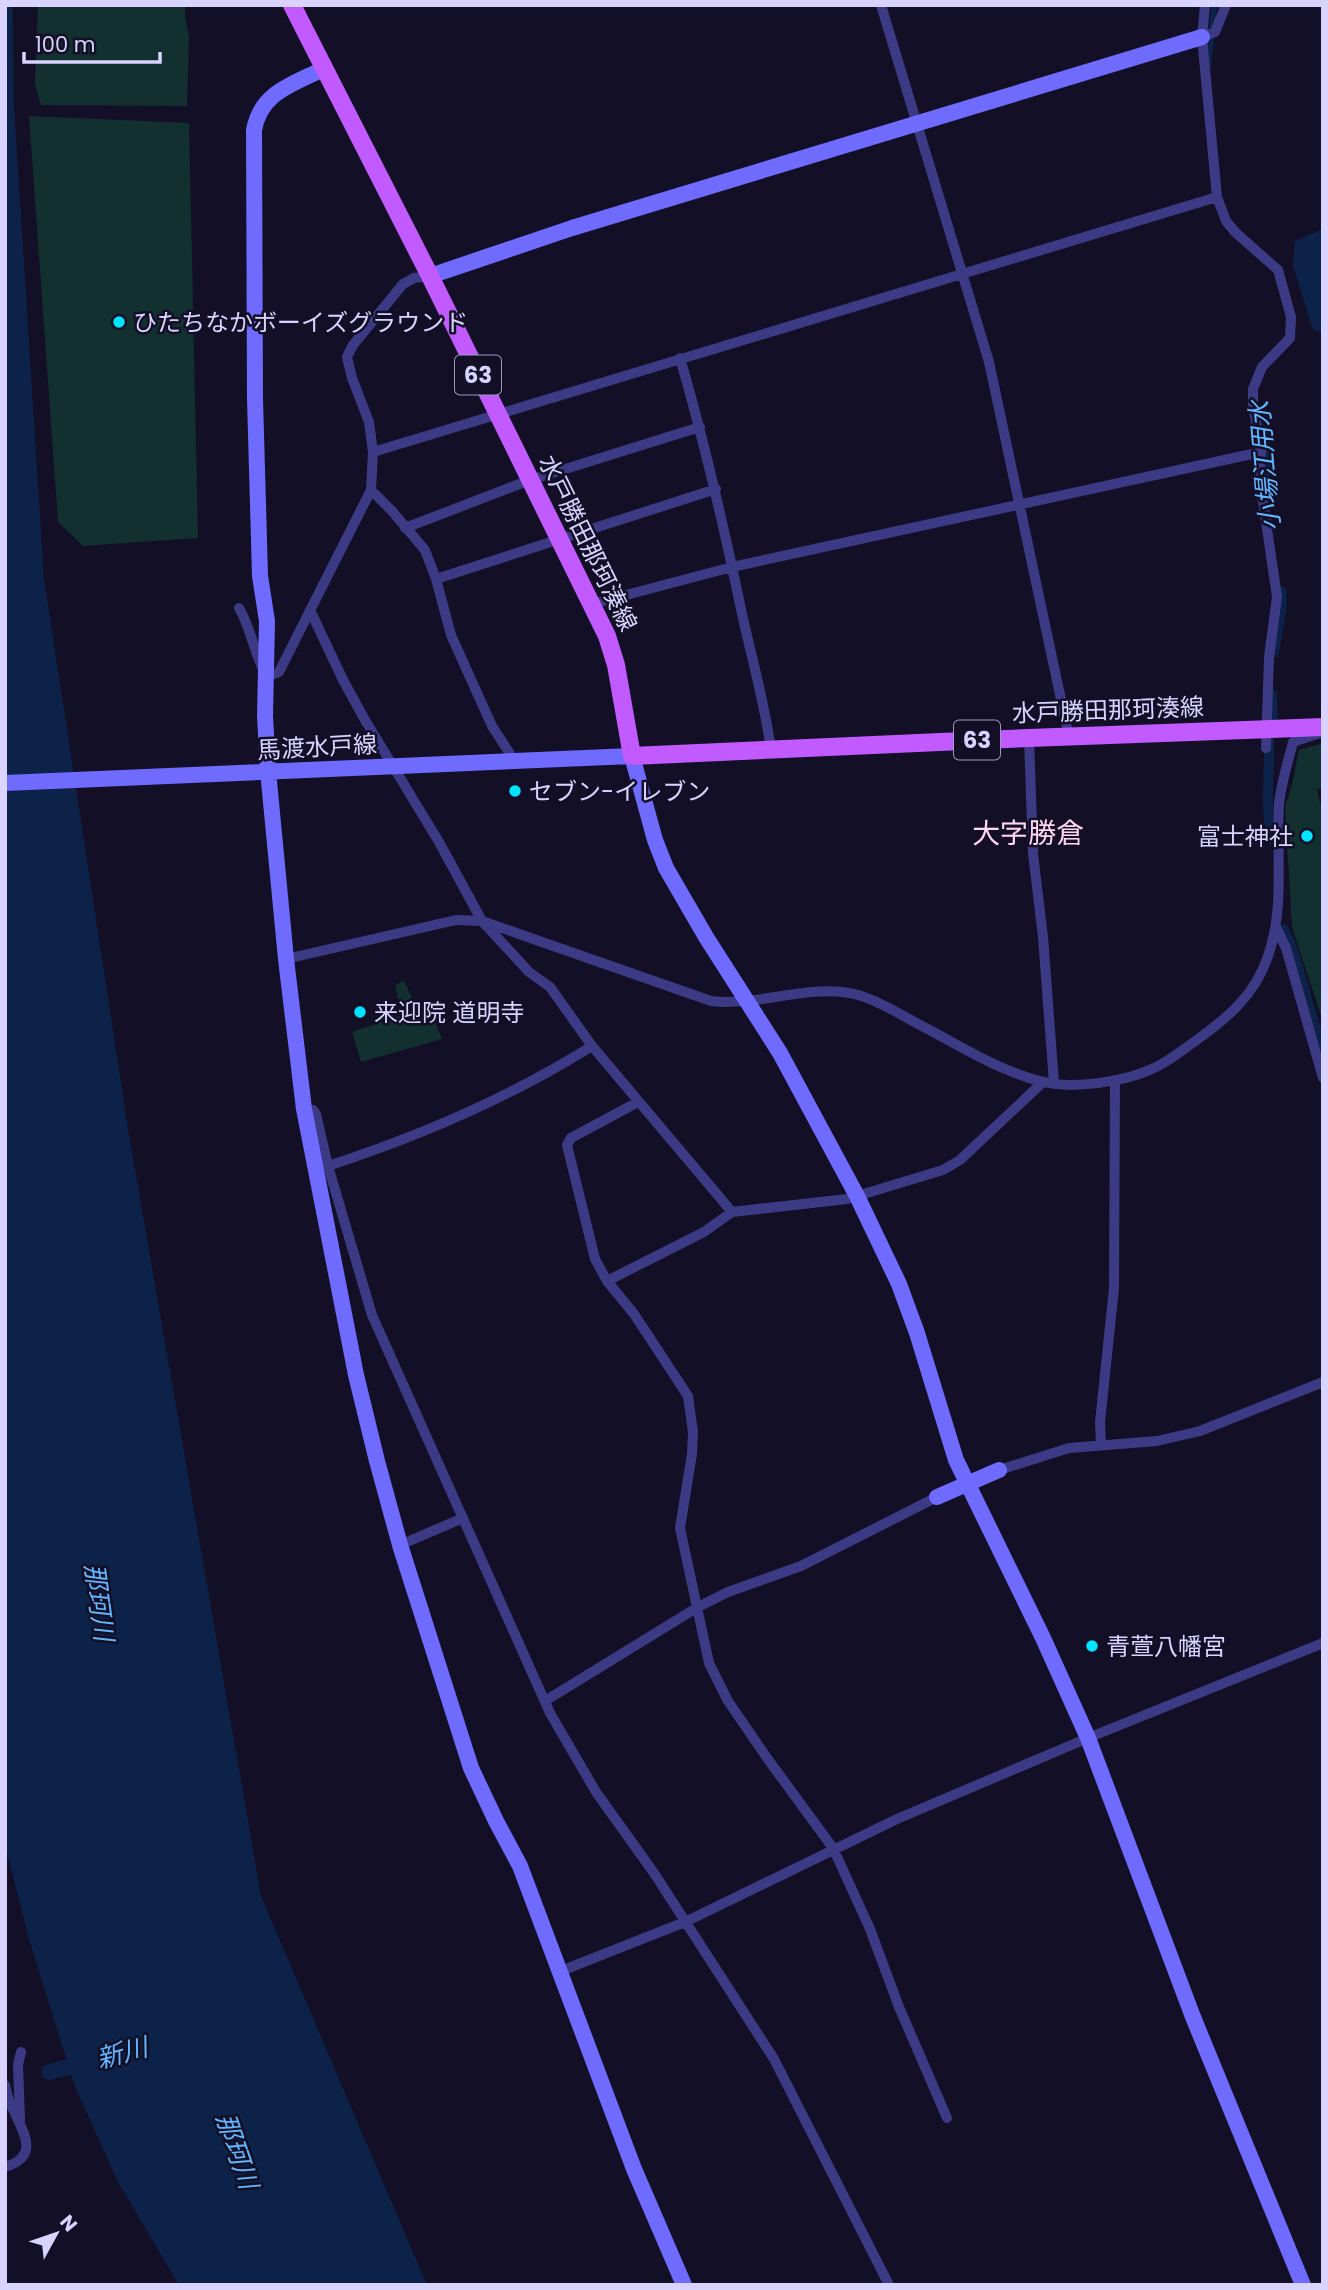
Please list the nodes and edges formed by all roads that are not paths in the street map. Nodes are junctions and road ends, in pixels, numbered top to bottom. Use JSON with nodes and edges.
{"nodes":[{"id":1,"x":292,"y":5,"type":"edge"},
{"id":2,"x":881,"y":5,"type":"edge"},
{"id":3,"x":1205,"y":5,"type":"edge"},
{"id":4,"x":1226,"y":5,"type":"edge"},
{"id":5,"x":1202,"y":37,"type":"junction"},
{"id":6,"x":323,"y":69,"type":"junction"},
{"id":7,"x":916,"y":124,"type":"junction"},
{"id":8,"x":1217,"y":197,"type":"junction"},
{"id":9,"x":964,"y":273,"type":"junction"},
{"id":10,"x":430,"y":275,"type":"junction"},
{"id":11,"x":680,"y":358,"type":"junction"},
{"id":12,"x":497,"y":413,"type":"junction"},
{"id":13,"x":700,"y":427,"type":"junction"},
{"id":14,"x":373,"y":452,"type":"junction"},
{"id":15,"x":1261,"y":453,"type":"junction"},
{"id":16,"x":530,"y":481,"type":"junction"},
{"id":17,"x":716,"y":489,"type":"junction"},
{"id":18,"x":371,"y":491,"type":"junction"},
{"id":19,"x":1021,"y":504,"type":"junction"},
{"id":20,"x":405,"y":528,"type":"junction"},
{"id":21,"x":559,"y":538,"type":"junction"},
{"id":22,"x":732,"y":567,"type":"junction"},
{"id":23,"x":436,"y":579,"type":"junction"},
{"id":24,"x":592,"y":604,"type":"junction"},
{"id":25,"x":239,"y":608,"type":"dead end"},
{"id":26,"x":310,"y":610,"type":"junction"},
{"id":27,"x":267,"y":677,"type":"junction"},
{"id":28,"x":1266,"y":729,"type":"junction"},
{"id":29,"x":1323,"y":730,"type":"edge"},
{"id":30,"x":1029,"y":737,"type":"junction"},
{"id":31,"x":1069,"y":737,"type":"junction"},
{"id":32,"x":1266,"y":748,"type":"dead end"},
{"id":33,"x":771,"y":750,"type":"junction"},
{"id":34,"x":632,"y":756,"type":"junction"},
{"id":35,"x":514,"y":760,"type":"junction"},
{"id":36,"x":393,"y":766,"type":"junction"},
{"id":37,"x":268,"y":771,"type":"junction"},
{"id":38,"x":5,"y":783,"type":"edge"},
{"id":39,"x":482,"y":920,"type":"junction"},
{"id":40,"x":1276,"y":929,"type":"junction"},
{"id":41,"x":286,"y":959,"type":"junction"},
{"id":42,"x":747,"y":1002,"type":"junction"},
{"id":43,"x":592,"y":1046,"type":"junction"},
{"id":44,"x":1323,"y":1078,"type":"edge"},
{"id":45,"x":1115,"y":1080,"type":"junction"},
{"id":46,"x":1042,"y":1082,"type":"junction"},
{"id":47,"x":1055,"y":1083,"type":"junction"},
{"id":48,"x":638,"y":1102,"type":"junction"},
{"id":49,"x":304,"y":1109,"type":"junction"},
{"id":50,"x":328,"y":1166,"type":"junction"},
{"id":51,"x":857,"y":1196,"type":"junction"},
{"id":52,"x":732,"y":1212,"type":"junction"},
{"id":53,"x":607,"y":1281,"type":"junction"},
{"id":54,"x":1323,"y":1382,"type":"edge"},
{"id":55,"x":1101,"y":1446,"type":"junction"},
{"id":56,"x":999,"y":1470,"type":"joint"},
{"id":57,"x":965,"y":1484,"type":"junction"},
{"id":58,"x":937,"y":1497,"type":"joint"},
{"id":59,"x":463,"y":1518,"type":"junction"},
{"id":60,"x":400,"y":1545,"type":"junction"},
{"id":61,"x":698,"y":1607,"type":"junction"},
{"id":62,"x":1323,"y":1643,"type":"edge"},
{"id":63,"x":545,"y":1701,"type":"junction"},
{"id":64,"x":1088,"y":1738,"type":"junction"},
{"id":65,"x":833,"y":1848,"type":"junction"},
{"id":66,"x":685,"y":1922,"type":"junction"},
{"id":67,"x":561,"y":1971,"type":"junction"},
{"id":68,"x":21,"y":2052,"type":"dead end"},
{"id":69,"x":5,"y":2085,"type":"edge"},
{"id":70,"x":947,"y":2118,"type":"dead end"},
{"id":71,"x":19,"y":2122,"type":"junction"},
{"id":72,"x":5,"y":2167,"type":"edge"},
{"id":73,"x":684,"y":2285,"type":"edge"},
{"id":74,"x":888,"y":2285,"type":"edge"},
{"id":75,"x":1303,"y":2285,"type":"edge"}],
"edges":[{"from":1,"to":6,"type":"main road","name":"水戸勝田那珂湊線","number":"63"},
{"from":2,"to":7,"type":"street"},
{"from":3,"to":5,"type":"street"},
{"from":4,"to":5,"type":"street"},
{"from":5,"to":7,"type":"street"},
{"from":5,"to":8,"type":"street"},
{"from":6,"to":10,"type":"main road","name":"水戸勝田那珂湊線","number":"63"},
{"from":6,"to":27,"type":"street"},
{"from":7,"to":9,"type":"street"},
{"from":7,"to":10,"type":"street"},
{"from":8,"to":9,"type":"street"},
{"from":8,"to":15,"type":"street"},
{"from":9,"to":11,"type":"street"},
{"from":9,"to":19,"type":"street"},
{"from":10,"to":12,"type":"main road","name":"水戸勝田那珂湊線","number":"63"},
{"from":10,"to":14,"type":"street"},
{"from":11,"to":12,"type":"street"},
{"from":11,"to":13,"type":"street"},
{"from":12,"to":14,"type":"street"},
{"from":12,"to":16,"type":"main road","name":"水戸勝田那珂湊線","number":"63"},
{"from":13,"to":16,"type":"street"},
{"from":13,"to":17,"type":"street"},
{"from":14,"to":18,"type":"street"},
{"from":15,"to":19,"type":"street"},
{"from":15,"to":28,"type":"street"},
{"from":16,"to":20,"type":"street"},
{"from":16,"to":21,"type":"main road","name":"水戸勝田那珂湊線","number":"63"},
{"from":17,"to":21,"type":"street"},
{"from":17,"to":22,"type":"street"},
{"from":18,"to":20,"type":"street"},
{"from":18,"to":26,"type":"street"},
{"from":19,"to":22,"type":"street"},
{"from":19,"to":31,"type":"street"},
{"from":20,"to":23,"type":"street"},
{"from":21,"to":23,"type":"street"},
{"from":21,"to":24,"type":"main road","name":"水戸勝田那珂湊線","number":"63"},
{"from":22,"to":24,"type":"street"},
{"from":22,"to":33,"type":"street"},
{"from":23,"to":35,"type":"street"},
{"from":24,"to":34,"type":"main road","name":"水戸勝田那珂湊線","number":"63"},
{"from":25,"to":27,"type":"street"},
{"from":26,"to":27,"type":"street"},
{"from":26,"to":36,"type":"street"},
{"from":27,"to":37,"type":"street"},
{"from":28,"to":29,"type":"main road","name":"水戸勝田那珂湊線","number":"63"},
{"from":28,"to":31,"type":"main road","name":"水戸勝田那珂湊線","number":"63"},
{"from":28,"to":32,"type":"street"},
{"from":29,"to":40,"type":"street"},
{"from":30,"to":31,"type":"main road","name":"水戸勝田那珂湊線","number":"63"},
{"from":30,"to":33,"type":"main road","name":"水戸勝田那珂湊線","number":"63"},
{"from":30,"to":47,"type":"street"},
{"from":33,"to":34,"type":"main road","name":"水戸勝田那珂湊線","number":"63"},
{"from":34,"to":35,"type":"street","name":"馬渡水戸線"},
{"from":34,"to":42,"type":"street"},
{"from":35,"to":36,"type":"street","name":"馬渡水戸線"},
{"from":36,"to":37,"type":"street","name":"馬渡水戸線"},
{"from":36,"to":39,"type":"street"},
{"from":37,"to":38,"type":"street","name":"馬渡水戸線"},
{"from":37,"to":41,"type":"street"},
{"from":39,"to":41,"type":"street"},
{"from":39,"to":42,"type":"street"},
{"from":39,"to":43,"type":"street"},
{"from":40,"to":44,"type":"street"},
{"from":40,"to":45,"type":"street"},
{"from":41,"to":49,"type":"street"},
{"from":42,"to":46,"type":"street"},
{"from":42,"to":51,"type":"street"},
{"from":43,"to":48,"type":"street"},
{"from":43,"to":50,"type":"street"},
{"from":45,"to":47,"type":"street"},
{"from":45,"to":55,"type":"street"},
{"from":46,"to":47,"type":"street"},
{"from":46,"to":51,"type":"street"},
{"from":48,"to":52,"type":"street"},
{"from":48,"to":53,"type":"street"},
{"from":49,"to":50,"type":"street"},
{"from":49,"to":60,"type":"street"},
{"from":50,"to":59,"type":"street"},
{"from":51,"to":52,"type":"street"},
{"from":51,"to":57,"type":"street"},
{"from":52,"to":53,"type":"street"},
{"from":53,"to":61,"type":"street"},
{"from":54,"to":55,"type":"street"},
{"from":55,"to":56,"type":"street"},
{"from":56,"to":57,"type":"street"},
{"from":57,"to":58,"type":"street"},
{"from":57,"to":64,"type":"street"},
{"from":58,"to":61,"type":"street"},
{"from":59,"to":60,"type":"street"},
{"from":59,"to":63,"type":"street"},
{"from":60,"to":67,"type":"street"},
{"from":61,"to":63,"type":"street"},
{"from":61,"to":65,"type":"street"},
{"from":62,"to":64,"type":"street"},
{"from":63,"to":66,"type":"street"},
{"from":64,"to":65,"type":"street"},
{"from":64,"to":75,"type":"street"},
{"from":65,"to":66,"type":"street"},
{"from":65,"to":70,"type":"street"},
{"from":66,"to":67,"type":"street"},
{"from":66,"to":74,"type":"street"},
{"from":67,"to":73,"type":"street"},
{"from":68,"to":71,"type":"street"},
{"from":69,"to":71,"type":"street"},
{"from":71,"to":72,"type":"street"}]}
